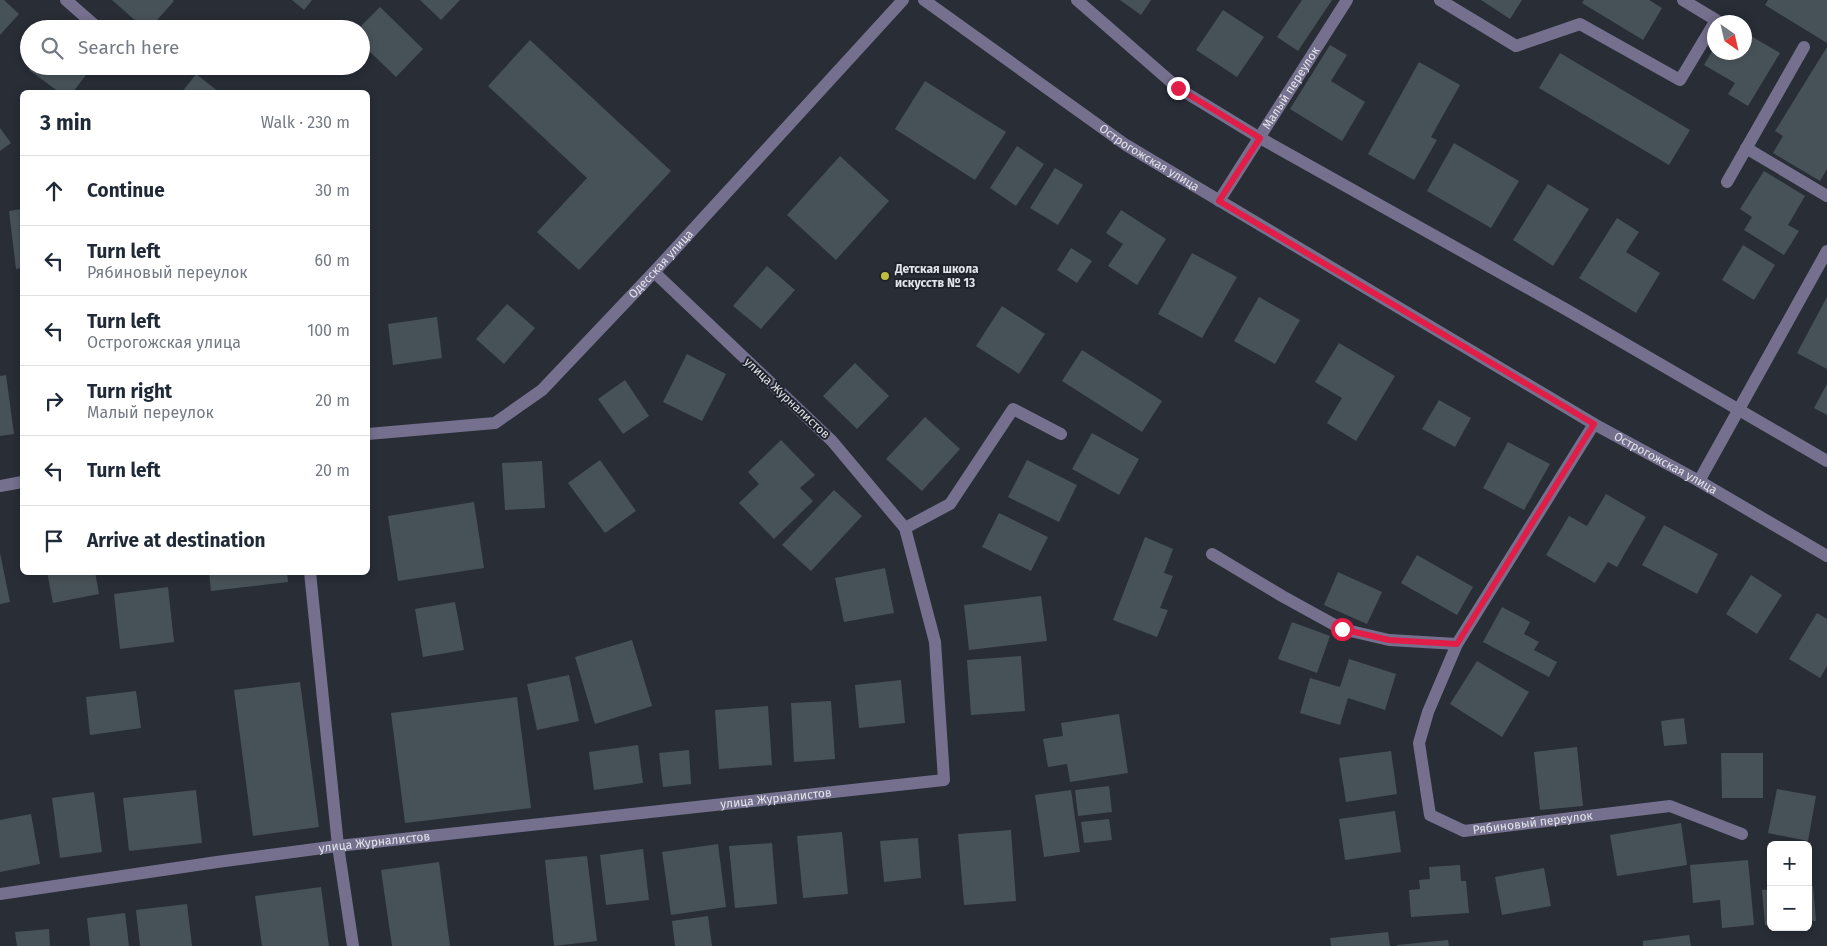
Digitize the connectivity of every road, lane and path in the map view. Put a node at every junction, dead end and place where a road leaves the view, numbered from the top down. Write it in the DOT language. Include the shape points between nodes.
graph roads {
  1 [pos="66,0"];
  2 [pos="903,0"];
  3 [pos="924,0"];
  4 [pos="1077,0"];
  5 [pos="1347,0"];
  6 [pos="1440,0"];
  7 [pos="1683,0"];
  8 [pos="89,20"];
  9 [pos="1804,47"];
  10 [pos="1260,138"];
  11 [pos="1746,148"];
  12 [pos="1727,182"];
  13 [pos="1827,196"];
  14 [pos="1219,201"];
  15 [pos="1827,252"];
  16 [pos="654,272"];
  17 [pos="1739,411"];
  18 [pos="1594,424"];
  19 [pos="370,434"];
  20 [pos="1061,434"];
  21 [pos="1827,461"];
  22 [pos="1699,481"];
  23 [pos="20,482"];
  24 [pos="0,486"];
  25 [pos="905,528"];
  26 [pos="1212,554"];
  27 [pos="1827,556"];
  28 [pos="310,575"];
  29 [pos="1457,644"];
  30 [pos="1742,834"];
  31 [pos="338,846"];
  32 [pos="0,894"];
  33 [pos="352,946"];
  1 -- 8 [label="street"];
  2 -- 16 [label="street, Одесская улица"];
  3 -- 14 [label="street, Острогожская улица" via="1126,145"];
  4 -- 10 [label="street" via="1178,88"];
  5 -- 10 [label="street, Малый переулок"];
  6 -- 7 [label="street" via="1516,46 1580,24 1680,80 1716,20"];
  9 -- 11 [label="street"];
  10 -- 14 [label="street, Малый переулок"];
  10 -- 17 [label="street"];
  11 -- 12 [label="street"];
  11 -- 13 [label="street"];
  14 -- 18 [label="street, Острогожская улица"];
  15 -- 17 [label="street"];
  16 -- 19 [label="street, Одесская улица" via="542,390 495,424"];
  16 -- 25 [label="street, улица Журналистов" via="832,441"];
  17 -- 21 [label="street"];
  17 -- 22 [label="street"];
  18 -- 22 [label="street, Острогожская улица"];
  18 -- 29 [label="street, Рябиновый переулок"];
  20 -- 25 [label="street" via="1013,408 950,504"];
  22 -- 27 [label="street, Острогожская улица"];
  23 -- 24 [label="street"];
  25 -- 31 [label="street, улица Журналистов" via="935,642 944,780"];
  26 -- 29 [label="street" via="1342,629 1389,640"];
  28 -- 31 [label="street"];
  29 -- 30 [label="street, Рябиновый переулок" via="1428,712 1419,744 1430,814 1464,831 1670,806"];
  31 -- 32 [label="street, улица Журналистов"];
  31 -- 33 [label="street"];
}
